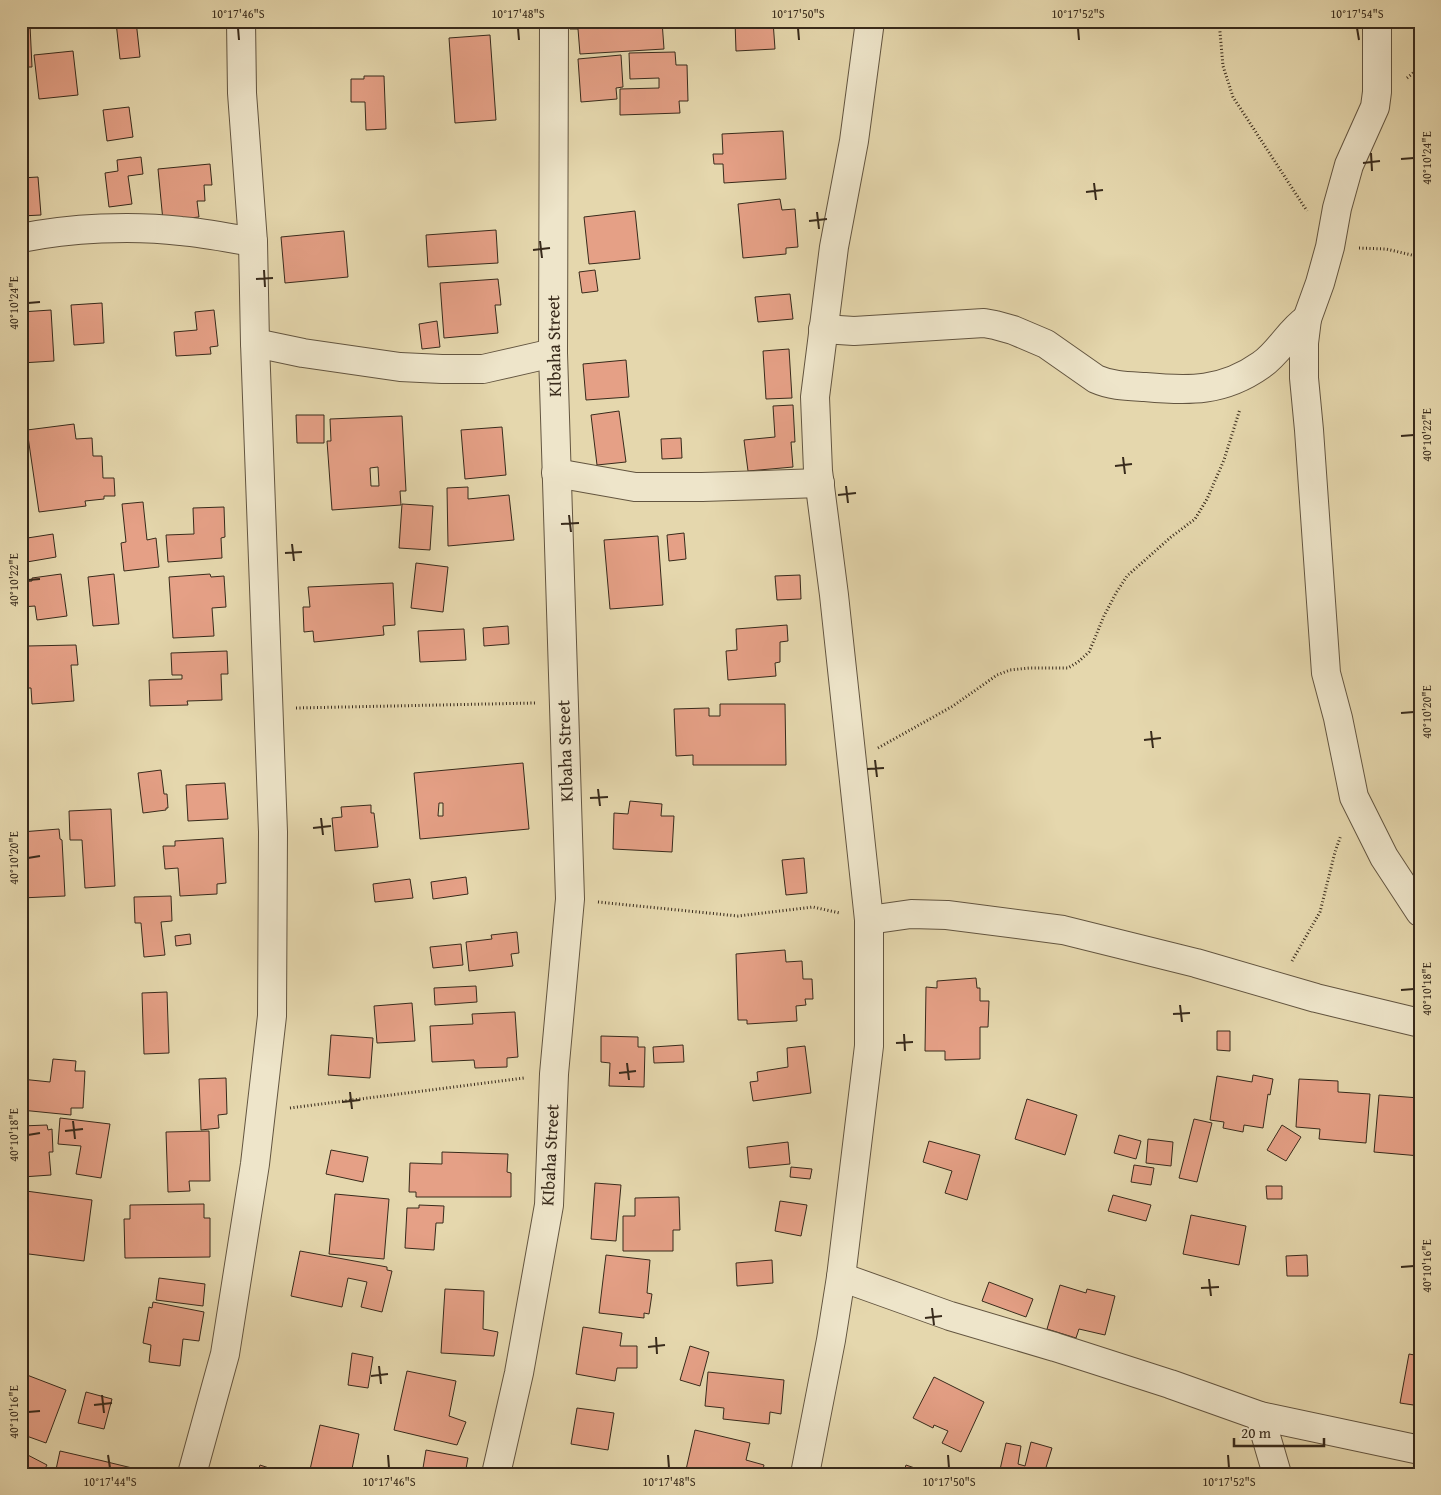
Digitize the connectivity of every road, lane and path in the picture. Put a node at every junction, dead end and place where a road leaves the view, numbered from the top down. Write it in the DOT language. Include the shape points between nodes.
graph roads {
  1 [pos="241,21"];
  2 [pos="554,21"];
  3 [pos="870,21"];
  4 [pos="1219,21"];
  5 [pos="1377,21"];
  6 [pos="21,238"];
  7 [pos="253,242"];
  8 [pos="1330,247"];
  9 [pos="1420,257"];
  10 [pos="1307,319"];
  11 [pos="823,329"];
  12 [pos="255,343"];
  13 [pos="553,353"];
  14 [pos="1256,368"];
  15 [pos="556,473"];
  16 [pos="820,483"];
  17 [pos="564,702"];
  18 [pos="268,709"];
  19 [pos="852,762"];
  20 [pos="1354,797"];
  21 [pos="570,899"];
  22 [pos="1420,912"];
  23 [pos="869,920"];
  24 [pos="1278,987"];
  25 [pos="1420,1023"];
  26 [pos="554,1074"];
  27 [pos="262,1110"];
  28 [pos="841,1276"];
  29 [pos="1260,1416"];
  30 [pos="1420,1450"];
  31 [pos="192,1474"];
  32 [pos="496,1474"];
  33 [pos="805,1474"];
  34 [pos="1277,1474"];
  1 -- 7 [label="street" via="242,93"];
  2 -- 13 [label="street, KIbaha Street"];
  3 -- 11 [label="street"];
  4 -- 8 [label="path" via="1223,66 1232,97"];
  5 -- 8 [label="street" via="1375,107 1349,165"];
  6 -- 7 [label="street" via="88,230 146,229"];
  7 -- 12 [label="street"];
  8 -- 9 [label="path" via="1386,249"];
  8 -- 10 [label="street"];
  10 -- 14 [label="street"];
  10 -- 20 [label="street" via="1304,378 1326,673"];
  11 -- 14 [label="street" via="854,331 995,324 1046,344 1096,379 1126,387 1203,389 1229,382"];
  11 -- 16 [label="street" via="815,397"];
  12 -- 13 [label="street" via="400,367 442,369 482,370"];
  12 -- 18 [label="street"];
  13 -- 15 [label="street, KIbaha Street"];
  14 -- 19 [label="path" via="1207,499 1195,518 1127,576 1104,616 1089,652 1068,668 1029,668 997,675 945,711"];
  15 -- 16 [label="street" via="635,487"];
  15 -- 17 [label="street, KIbaha Street"];
  16 -- 19 [label="street"];
  17 -- 18 [label="path"];
  17 -- 21 [label="street, KIbaha Street"];
  18 -- 27 [label="street" via="273,832 272,1016"];
  19 -- 23 [label="street"];
  20 -- 22 [label="street" via="1384,857"];
  20 -- 24 [label="path" via="1335,852 1320,912"];
  21 -- 23 [label="path" via="738,916 814,907"];
  21 -- 26 [label="street, KIbaha Street"];
  23 -- 24 [label="street" via="911,914 947,915 1063,930"];
  23 -- 28 [label="street" via="869,1046"];
  24 -- 25 [label="street"];
  26 -- 27 [label="path" via="304,1108"];
  26 -- 32 [label="street, KIbaha Street" via="549,1206 520,1373"];
  27 -- 31 [label="street" via="225,1354"];
  28 -- 29 [label="street" via="950,1316 1153,1378"];
  28 -- 33 [label="street"];
  29 -- 30 [label="street"];
  29 -- 34 [label="street"];
}
